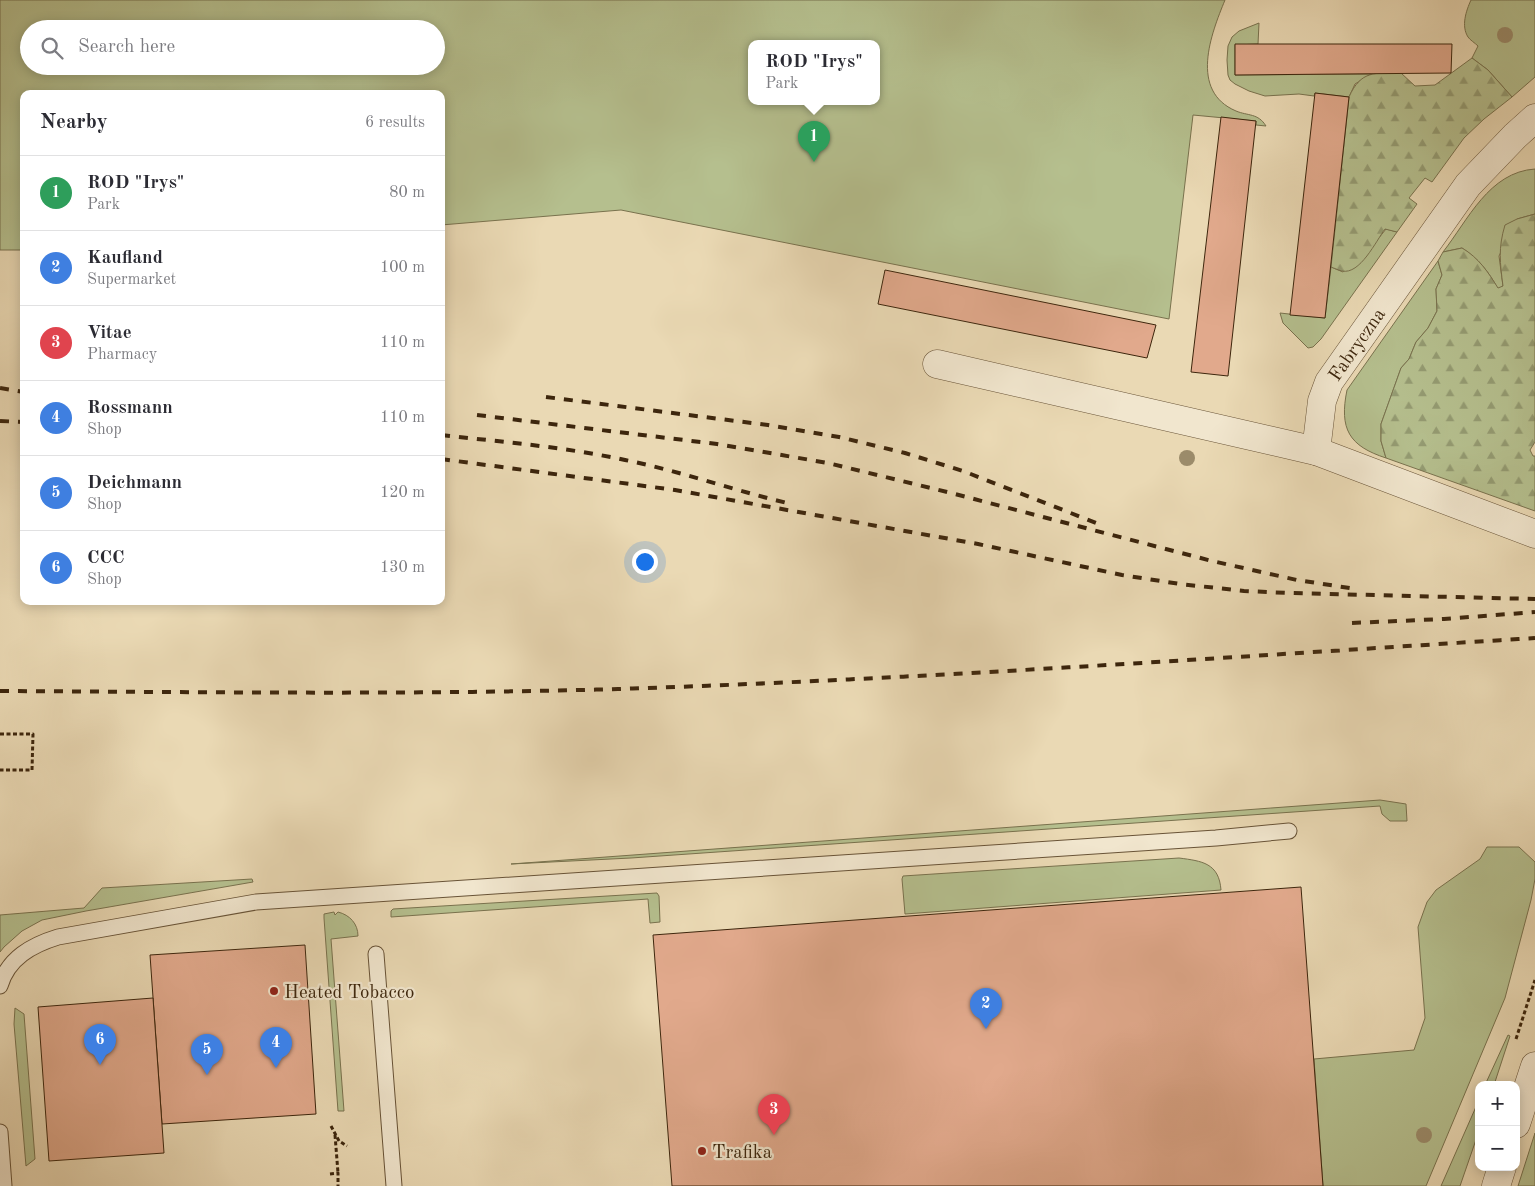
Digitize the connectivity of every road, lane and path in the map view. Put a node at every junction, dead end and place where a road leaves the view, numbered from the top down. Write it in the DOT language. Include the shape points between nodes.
graph roads {
  1 [pos="1535,118"];
  2 [pos="1525,141"];
  3 [pos="937,364"];
  4 [pos="1316,451"];
  5 [pos="1535,534"];
  6 [pos="0,734"];
  7 [pos="0,770"];
  8 [pos="1289,831"];
  9 [pos="376,954"];
  10 [pos="1535,980"];
  11 [pos="0,986"];
  12 [pos="1515,1041"];
  13 [pos="1535,1066"];
  14 [pos="1520,1112"];
  15 [pos="331,1126"];
  16 [pos="0,1132"];
  17 [pos="335,1135"];
  18 [pos="347,1146"];
  19 [pos="1501,1171"];
  20 [pos="338,1173"];
  21 [pos="330,1174"];
  22 [pos="4,1186"];
  23 [pos="338,1186"];
  24 [pos="394,1186"];
  25 [pos="1496,1186"];
  1 -- 2 [label="street, Fabryczna"];
  2 -- 4 [label="street, Fabryczna" via="1468,185 1329,382 1322,401"];
  3 -- 4 [label="street"];
  4 -- 5 [label="street"];
  6 -- 7 [label="path" via="33,734 32,770"];
  8 -- 11 [label="lane" via="256,902 39,943 23,952"];
  9 -- 24 [label="lane"];
  10 -- 12 [label="path"];
  13 -- 14 [label="street"];
  15 -- 17 [label="path"];
  16 -- 22 [label="lane"];
  17 -- 18 [label="path"];
  17 -- 20 [label="path"];
  19 -- 25 [label="street"];
  20 -- 21 [label="path"];
  20 -- 23 [label="path"];
}
